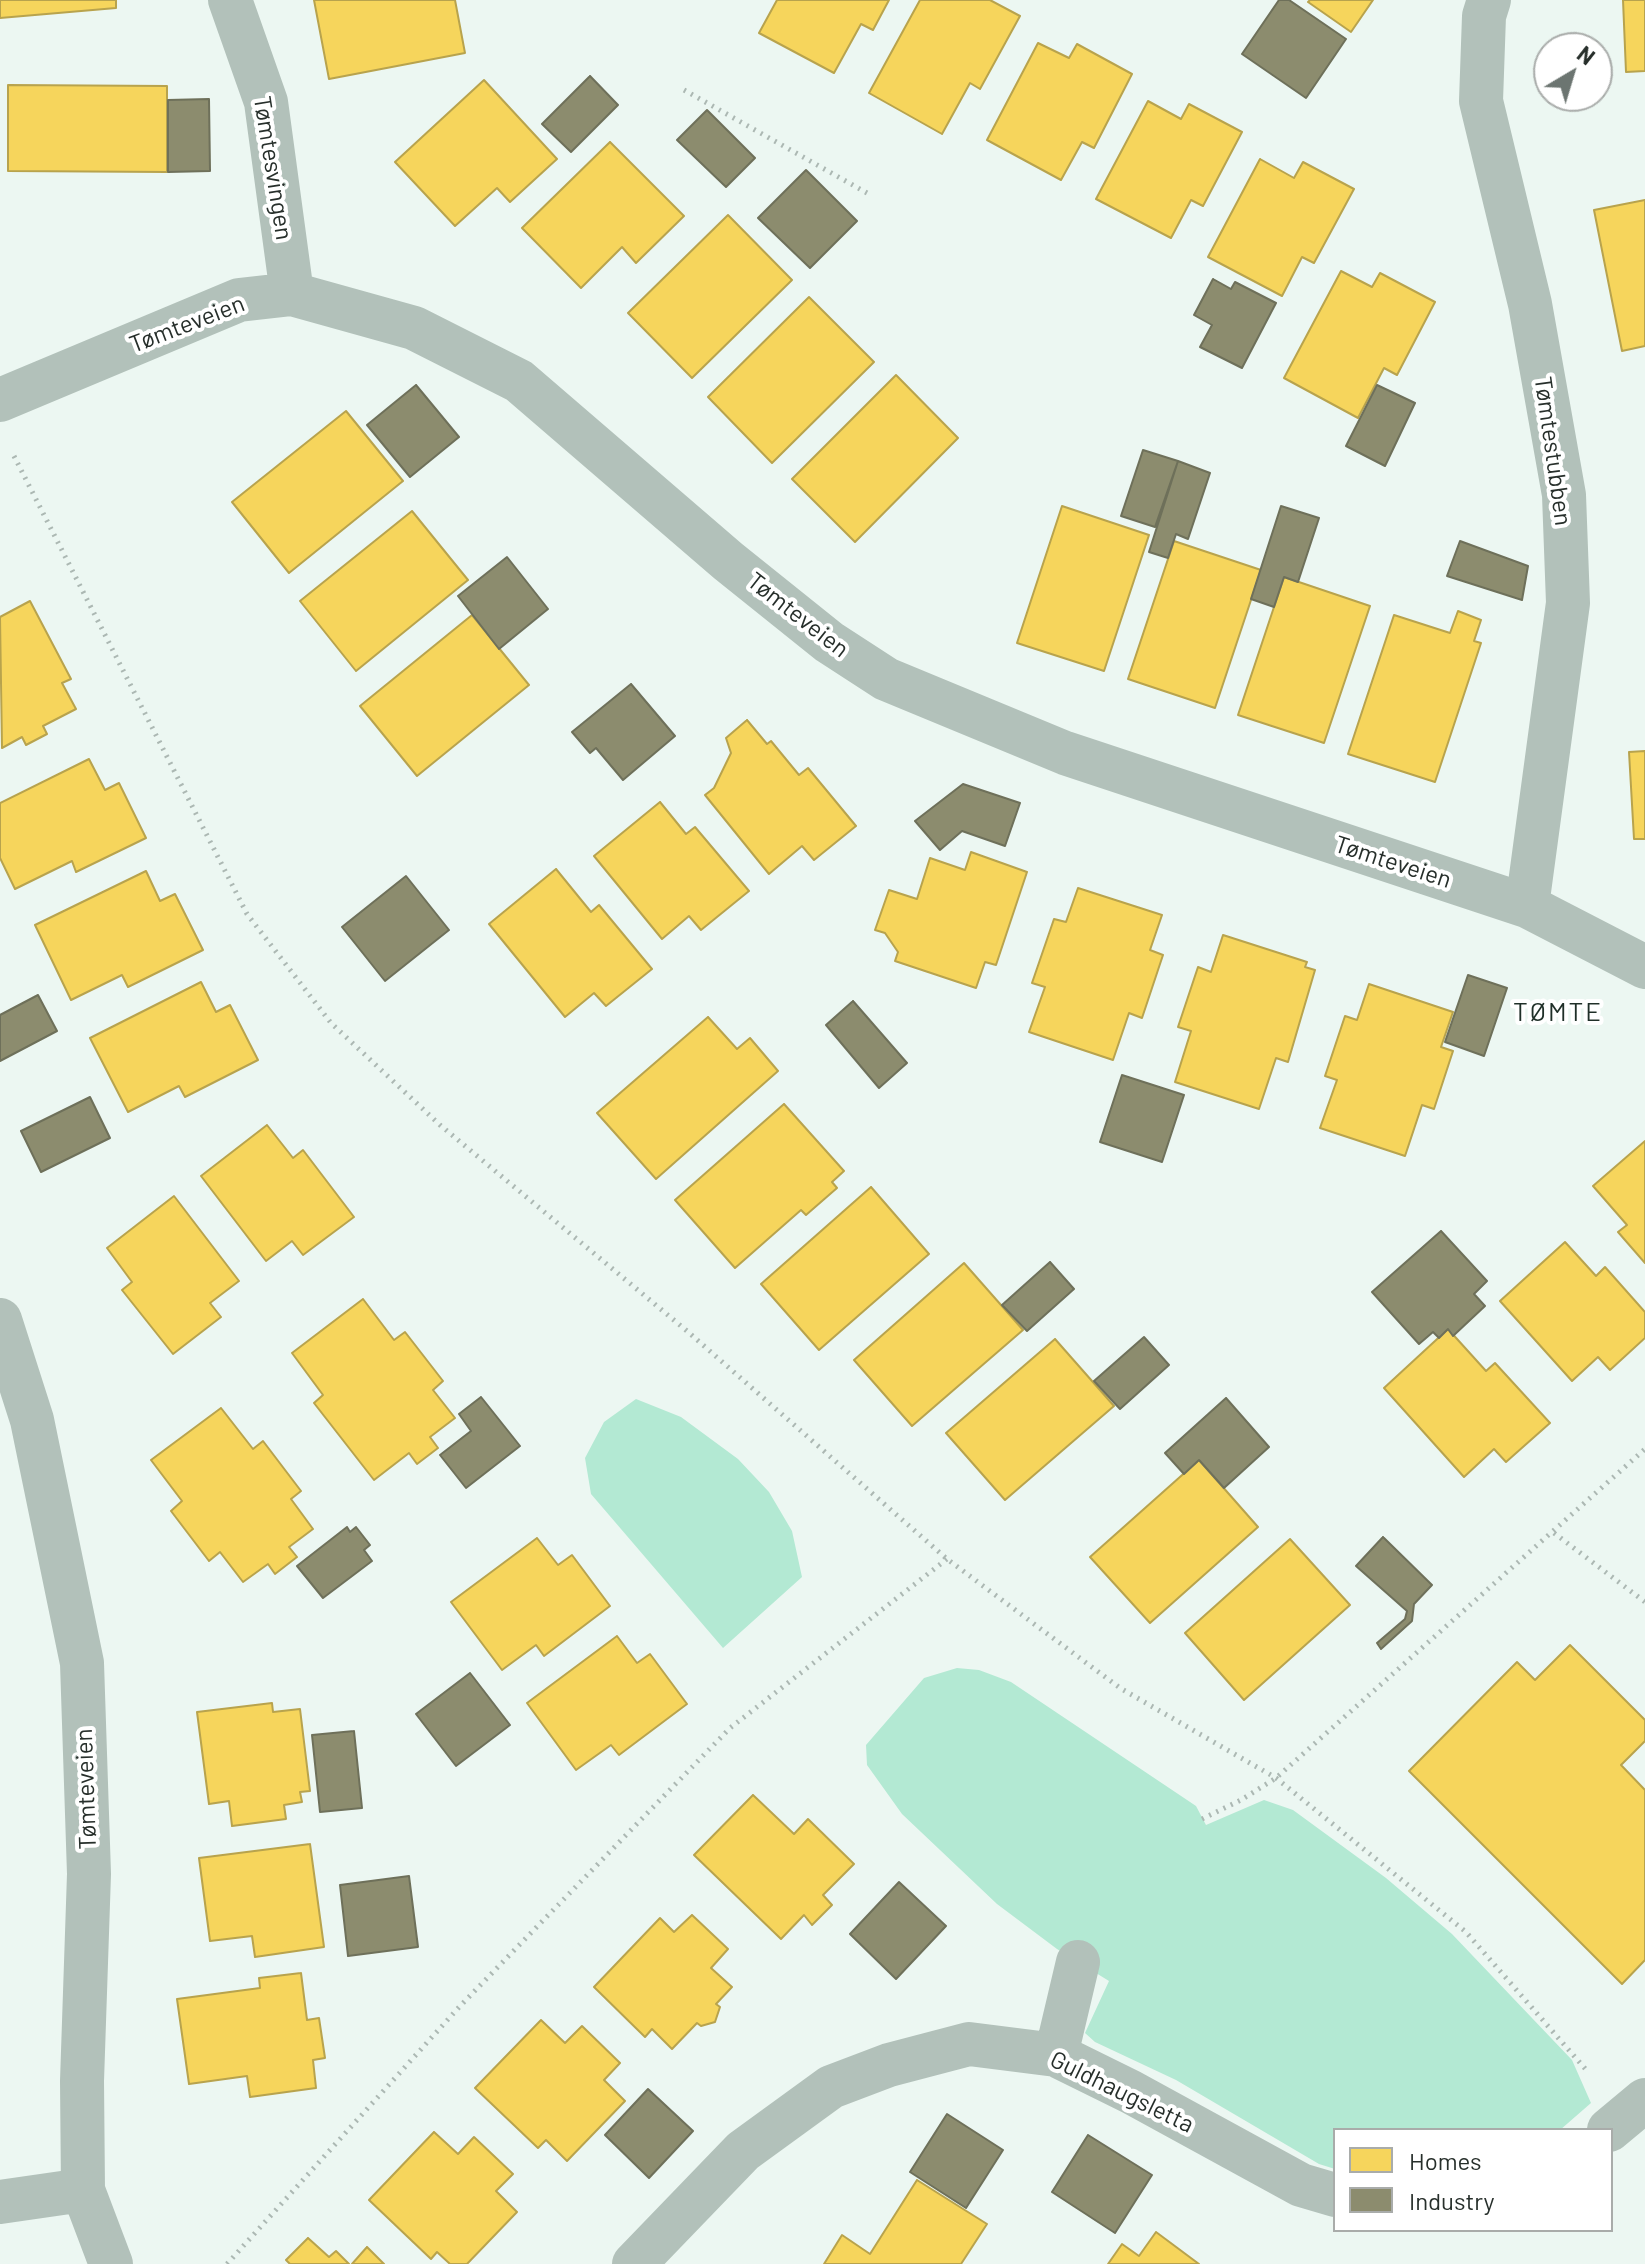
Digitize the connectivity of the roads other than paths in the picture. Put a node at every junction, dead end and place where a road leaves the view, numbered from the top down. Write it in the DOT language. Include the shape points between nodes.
graph roads {
  1 [pos="230,0"];
  2 [pos="1489,0"];
  3 [pos="292,294"];
  4 [pos="0,400"];
  5 [pos="1527,906"];
  6 [pos="1645,967"];
  7 [pos="0,1320"];
  8 [pos="1078,1962"];
  9 [pos="1056,2055"];
  10 [pos="83,2190"];
  11 [pos="1333,2194"];
  12 [pos="0,2202"];
  13 [pos="111,2264"];
  14 [pos="634,2264"];
  1 -- 3 [label="street, Tømtesvingen" via="266,102"];
  2 -- 5 [label="street, Tømtestubben" via="1481,101 1530,304 1564,495 1568,588"];
  3 -- 4 [label="street, Tømteveien" via="239,300"];
  3 -- 5 [label="street, Tømteveien" via="414,328 519,381 750,579 886,679 1065,753"];
  5 -- 6 [label="street, Tømteveien"];
  7 -- 10 [label="street, Tømteveien" via="32,1420 82,1663 89,1874"];
  8 -- 9 [label="street"];
  9 -- 11 [label="street, Guldhaugsletta" via="1301,2185"];
  9 -- 14 [label="street, Guldhaugsletta" via="969,2044 831,2087 743,2151"];
  10 -- 12 [label="street"];
  10 -- 13 [label="street, Tømteveien"];
}
